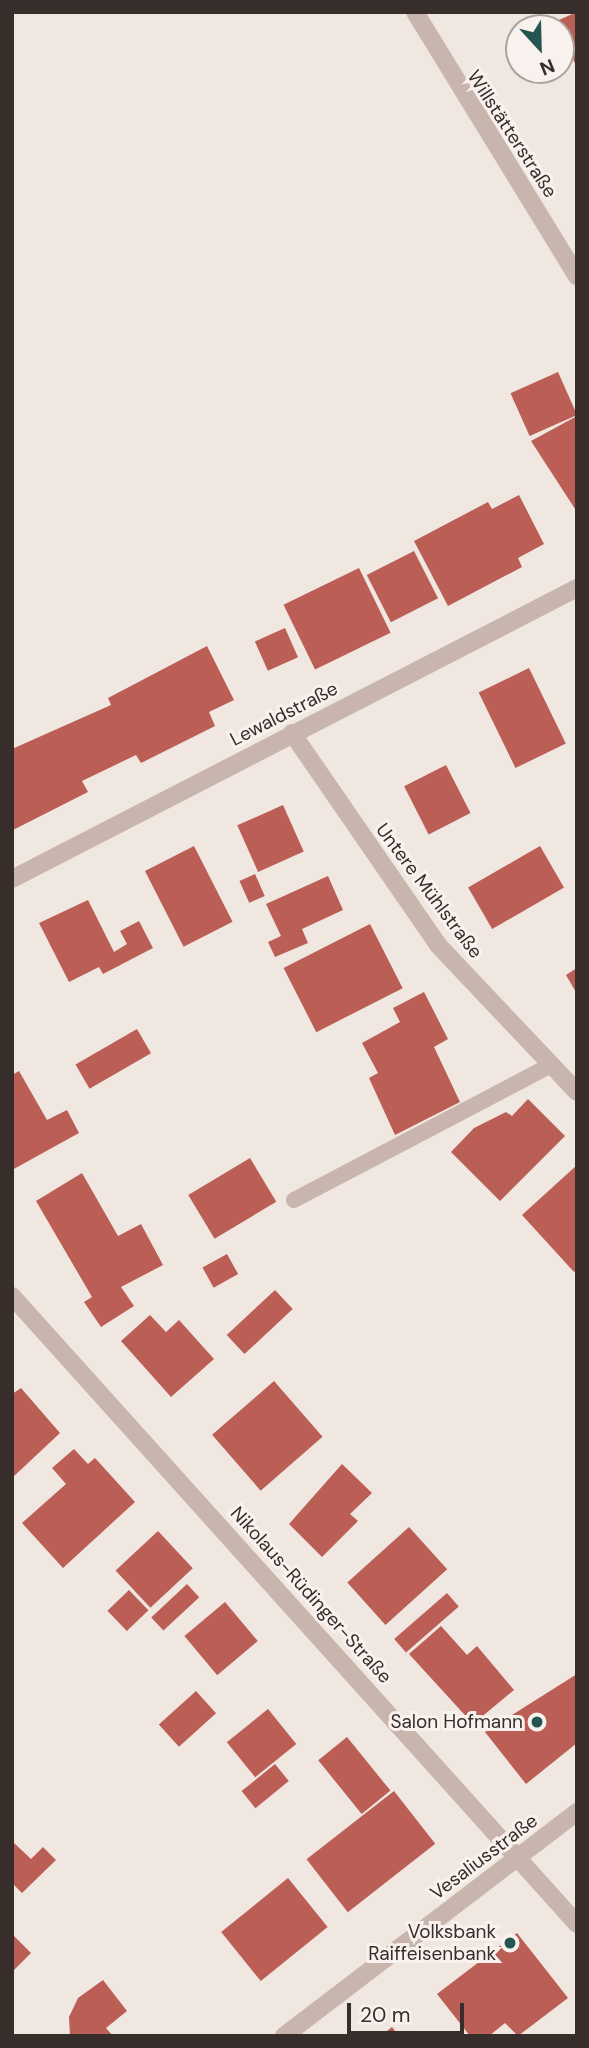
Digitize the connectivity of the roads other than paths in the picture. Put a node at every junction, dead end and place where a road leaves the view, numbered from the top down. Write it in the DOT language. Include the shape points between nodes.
graph roads {
  1 [pos="415,12"];
  2 [pos="577,276"];
  3 [pos="577,587"];
  4 [pos="292,733"];
  5 [pos="12,879"];
  6 [pos="551,1065"];
  7 [pos="577,1093"];
  8 [pos="294,1200"];
  9 [pos="12,1296"];
  10 [pos="577,1812"];
  11 [pos="518,1857"];
  12 [pos="577,1924"];
  13 [pos="284,2036"];
  1 -- 2 [label="street, Willstätterstraße"];
  3 -- 4 [label="street, Lewaldstraße"];
  4 -- 5 [label="street, Lewaldstraße"];
  4 -- 6 [label="street, Untere Mühlstraße" via="438,945"];
  6 -- 7 [label="street, Untere Mühlstraße"];
  6 -- 8 [label="lane"];
  9 -- 11 [label="street, Nikolaus-Rüdinger-Straße"];
  10 -- 11 [label="street, Vesaliusstraße"];
  11 -- 12 [label="street, Nikolaus-Rüdinger-Straße"];
  11 -- 13 [label="street, Vesaliusstraße"];
}
